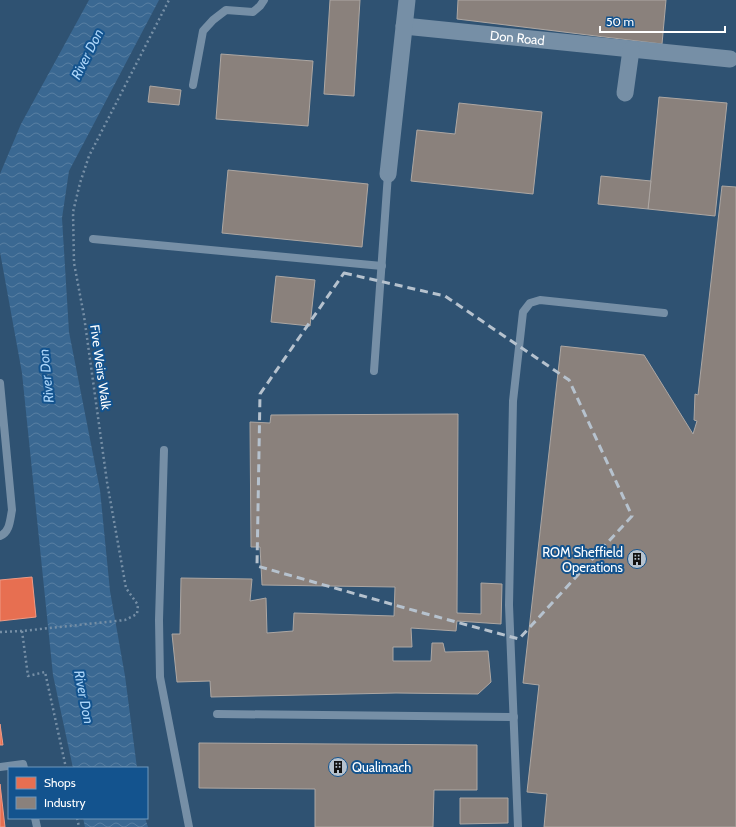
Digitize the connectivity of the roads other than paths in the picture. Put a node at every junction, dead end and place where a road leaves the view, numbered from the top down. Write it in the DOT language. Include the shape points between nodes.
graph roads {
  1 [pos="264,0"];
  2 [pos="407,0"];
  3 [pos="404,26"];
  4 [pos="631,50"];
  5 [pos="730,59"];
  6 [pos="193,85"];
  7 [pos="625,93"];
  8 [pos="388,174"];
  9 [pos="93,239"];
  10 [pos="382,266"];
  11 [pos="664,313"];
  12 [pos="374,371"];
  13 [pos="0,383"];
  14 [pos="164,450"];
  15 [pos="0,536"];
  16 [pos="217,714"];
  17 [pos="514,717"];
  18 [pos="0,767"];
  19 [pos="24,767"];
  20 [pos="189,827"];
  21 [pos="518,827"];
  1 -- 6 [label="lane" via="253,12 226,10 203,31"];
  2 -- 3 [label="street"];
  3 -- 4 [label="street, Don Road"];
  3 -- 8 [label="street"];
  4 -- 5 [label="street, Don Road"];
  4 -- 7 [label="street"];
  8 -- 10 [label="lane"];
  9 -- 10 [label="lane"];
  10 -- 12 [label="lane"];
  11 -- 17 [label="lane" via="540,300 530,303 522,312 513,401 511,476 509,605"];
  13 -- 15 [label="lane" via="12,510 9,526"];
  14 -- 20 [label="lane" via="159,620 160,677"];
  16 -- 17 [label="lane"];
  17 -- 21 [label="lane"];
  18 -- 19 [label="lane" via="23,764"];
}
